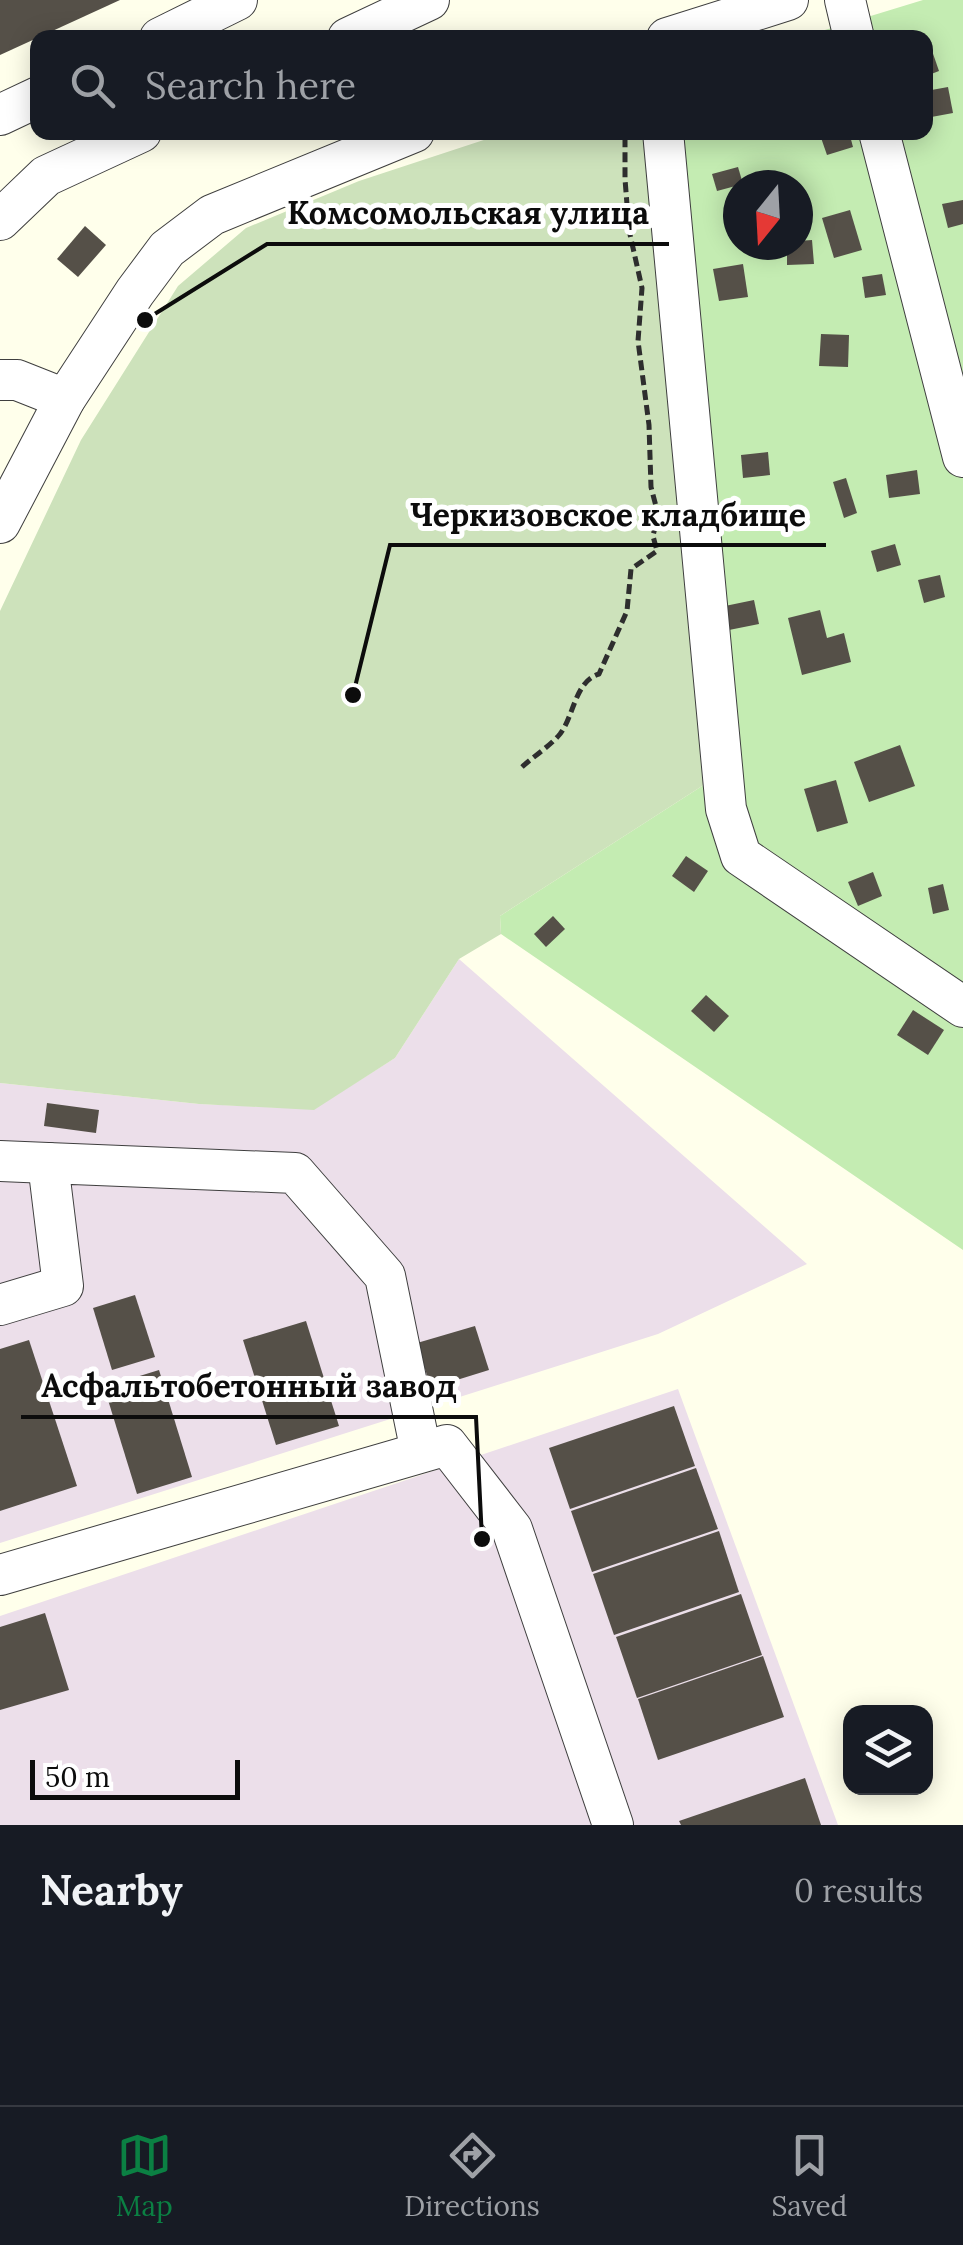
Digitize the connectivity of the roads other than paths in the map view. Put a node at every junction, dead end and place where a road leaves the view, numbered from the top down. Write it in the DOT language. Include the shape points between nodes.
graph roads {
  1 [pos="237,0"];
  2 [pos="429,0"];
  3 [pos="788,0"];
  4 [pos="845,0"];
  5 [pos="176,30"];
  6 [pos="365,30"];
  7 [pos="692,30"];
  8 [pos="852,30"];
  9 [pos="30,101"];
  10 [pos="0,116"];
  11 [pos="124,140"];
  12 [pos="395,140"];
  13 [pos="664,140"];
  14 [pos="881,140"];
  15 [pos="0,220"];
  16 [pos="0,380"];
  17 [pos="65,398"];
  18 [pos="963,457"];
  19 [pos="2,512"];
  20 [pos="963,1006"];
  21 [pos="0,1161"];
  22 [pos="48,1163"];
  23 [pos="0,1305"];
  24 [pos="422,1452"];
  25 [pos="0,1575"];
  26 [pos="613,1825"];
  1 -- 5 [label="street"];
  2 -- 6 [label="street"];
  3 -- 7 [label="street"];
  4 -- 8 [label="street"];
  9 -- 10 [label="street"];
  11 -- 15 [label="street" via="46,176"];
  12 -- 17 [label="street" via="212,215 167,250"];
  13 -- 20 [label="street" via="726,809 741,856"];
  14 -- 18 [label="street"];
  16 -- 17 [label="street"];
  17 -- 19 [label="street"];
  21 -- 22 [label="street"];
  22 -- 23 [label="street" via="63,1286"];
  22 -- 24 [label="street" via="295,1174 384,1276"];
  24 -- 25 [label="street"];
  24 -- 26 [label="street" via="446,1444 512,1529"];
}
